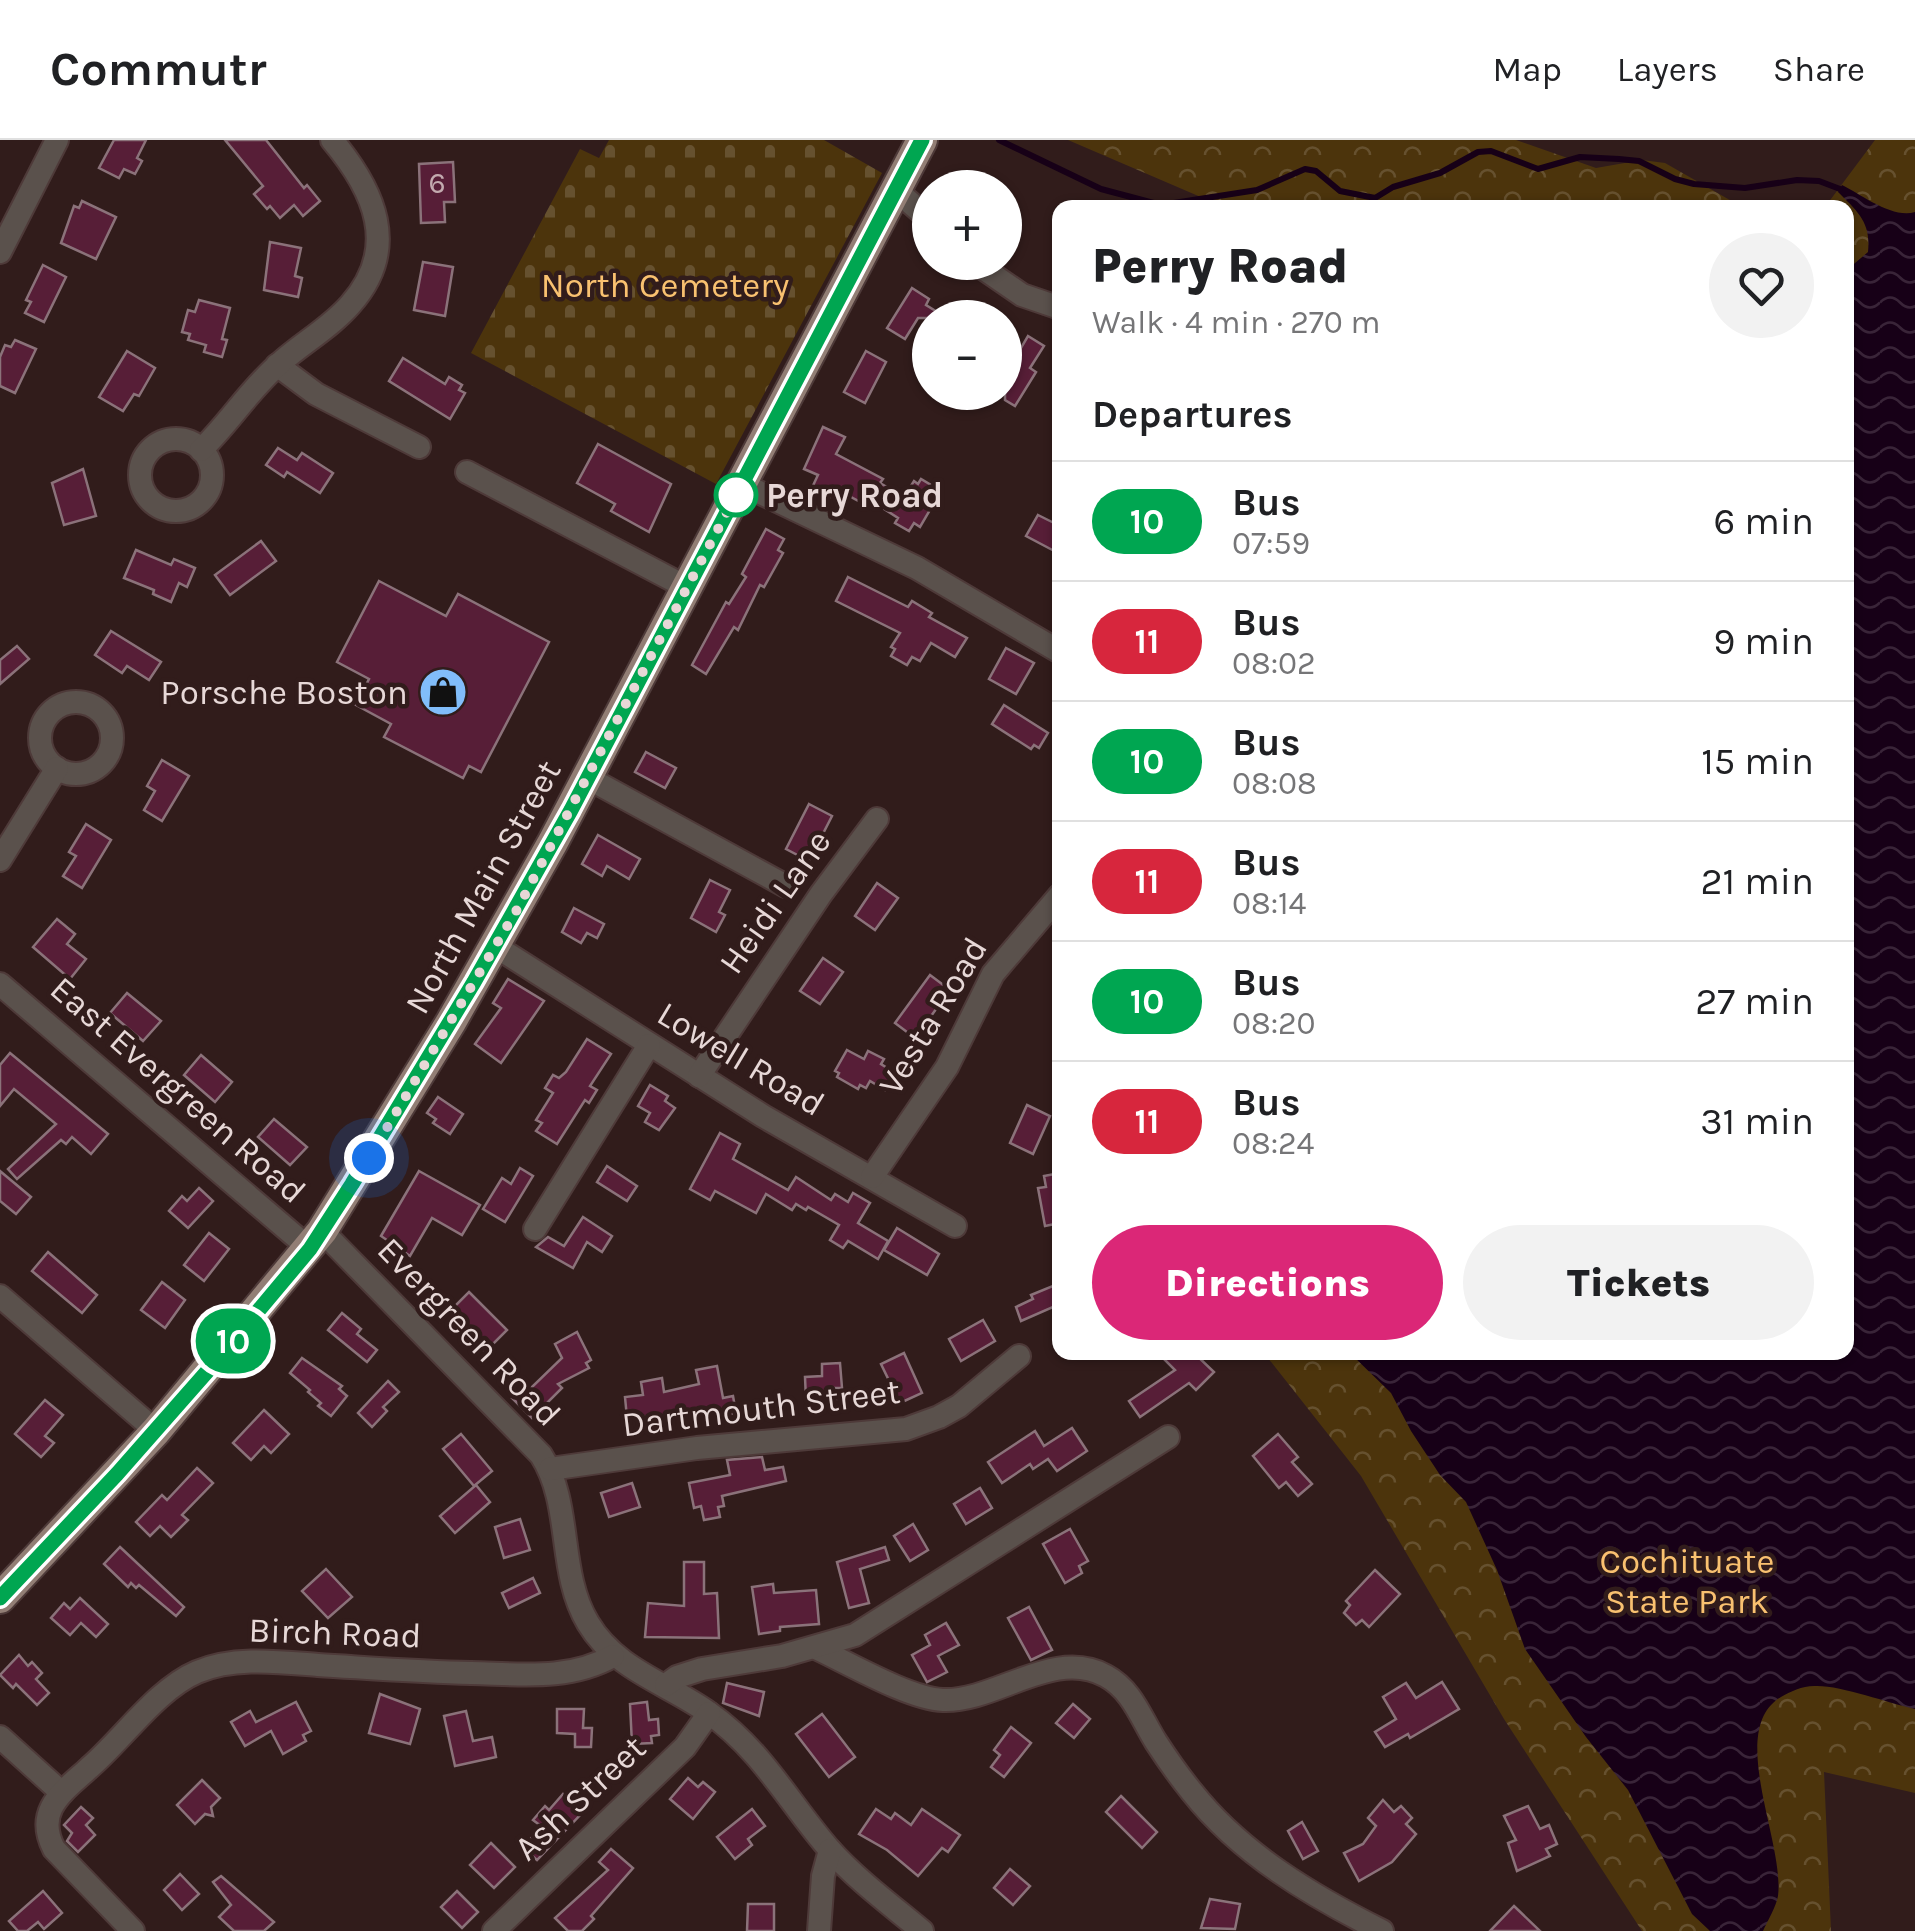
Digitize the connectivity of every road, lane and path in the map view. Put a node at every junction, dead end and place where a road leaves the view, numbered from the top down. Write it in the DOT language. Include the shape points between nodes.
graph roads {
  1 [pos="58,140"];
  2 [pos="332,140"];
  3 [pos="922,140"];
  4 [pos="897,191"];
  5 [pos="912,204"];
  6 [pos="7,221"];
  7 [pos="0,252"];
  8 [pos="999,280"];
  9 [pos="1052,305"];
  10 [pos="277,365"];
  11 [pos="419,446"];
  12 [pos="201,450"];
  13 [pos="466,472"];
  14 [pos="742,484"];
  15 [pos="688,588"];
  16 [pos="1052,647"];
  17 [pos="57,768"];
  18 [pos="588,778"];
  19 [pos="876,819"];
  20 [pos="0,860"];
  21 [pos="786,886"];
  22 [pos="1052,904"];
  23 [pos="495,946"];
  24 [pos="0,984"];
  25 [pos="649,1045"];
  26 [pos="699,1076"];
  27 [pos="872,1177"];
  28 [pos="954,1226"];
  29 [pos="535,1229"];
  30 [pos="316,1240"];
  31 [pos="0,1296"];
  32 [pos="1019,1356"];
  33 [pos="156,1431"];
  34 [pos="1168,1437"];
  35 [pos="550,1469"];
  36 [pos="0,1598"];
  37 [pos="816,1648"];
  38 [pos="613,1656"];
  39 [pos="666,1685"];
  40 [pos="709,1713"];
  41 [pos="0,1737"];
  42 [pos="61,1792"];
  43 [pos="830,1850"];
  44 [pos="132,1931"];
  45 [pos="494,1931"];
  46 [pos="819,1931"];
  47 [pos="922,1931"];
  48 [pos="1382,1931"];
  1 -- 6 [label="street"];
  2 -- 10 [label="street" via="369,191 378,226 374,262 350,306"];
  3 -- 4 [label="main road, North Main Street"];
  4 -- 5 [label="street"];
  4 -- 14 [label="main road, North Main Street"];
  6 -- 7 [label="street"];
  8 -- 9 [label="street"];
  10 -- 11 [label="street" via="316,394"];
  10 -- 12 [label="street"];
  13 -- 15 [label="street"];
  14 -- 15 [label="main road, North Main Street"];
  14 -- 16 [label="street" via="917,568"];
  15 -- 18 [label="main road, North Main Street"];
  17 -- 20 [label="street"];
  18 -- 21 [label="street"];
  18 -- 23 [label="main road, North Main Street"];
  19 -- 26 [label="street, Heidi Lane"];
  22 -- 27 [label="street, Vesta Road" via="993,974 947,1067"];
  23 -- 25 [label="street, Lowell Road"];
  23 -- 30 [label="main road, North Main Street"];
  24 -- 30 [label="street, East Evergreen Road"];
  25 -- 26 [label="street, Lowell Road"];
  25 -- 29 [label="street"];
  26 -- 27 [label="street, Lowell Road"];
  27 -- 28 [label="street, Lowell Road"];
  30 -- 33 [label="main road, North Main Street"];
  30 -- 35 [label="street, Evergreen Road" via="533,1445"];
  31 -- 33 [label="street"];
  32 -- 35 [label="street, Dartmouth Street" via="959,1406 906,1429"];
  33 -- 36 [label="main road, North Main Street"];
  34 -- 37 [label="street" via="876,1624"];
  35 -- 38 [label="street, Evergreen Road" via="576,1597"];
  37 -- 39 [label="street" via="702,1669"];
  37 -- 48 [label="street" via="942,1700 1057,1669 1106,1676 1133,1701 1173,1767 1231,1833 1294,1881"];
  38 -- 39 [label="street, Evergreen Road"];
  38 -- 42 [label="street, Birch Road" via="556,1674 290,1662 214,1666 180,1681"];
  39 -- 40 [label="street, Evergreen Road"];
  40 -- 43 [label="street, Evergreen Road" via="761,1759"];
  40 -- 45 [label="street, Ash Street" via="686,1747"];
  41 -- 42 [label="street"];
  42 -- 44 [label="street" via="48,1816 48,1837"];
  43 -- 46 [label="street"];
  43 -- 47 [label="street, Evergreen Road"];
}
